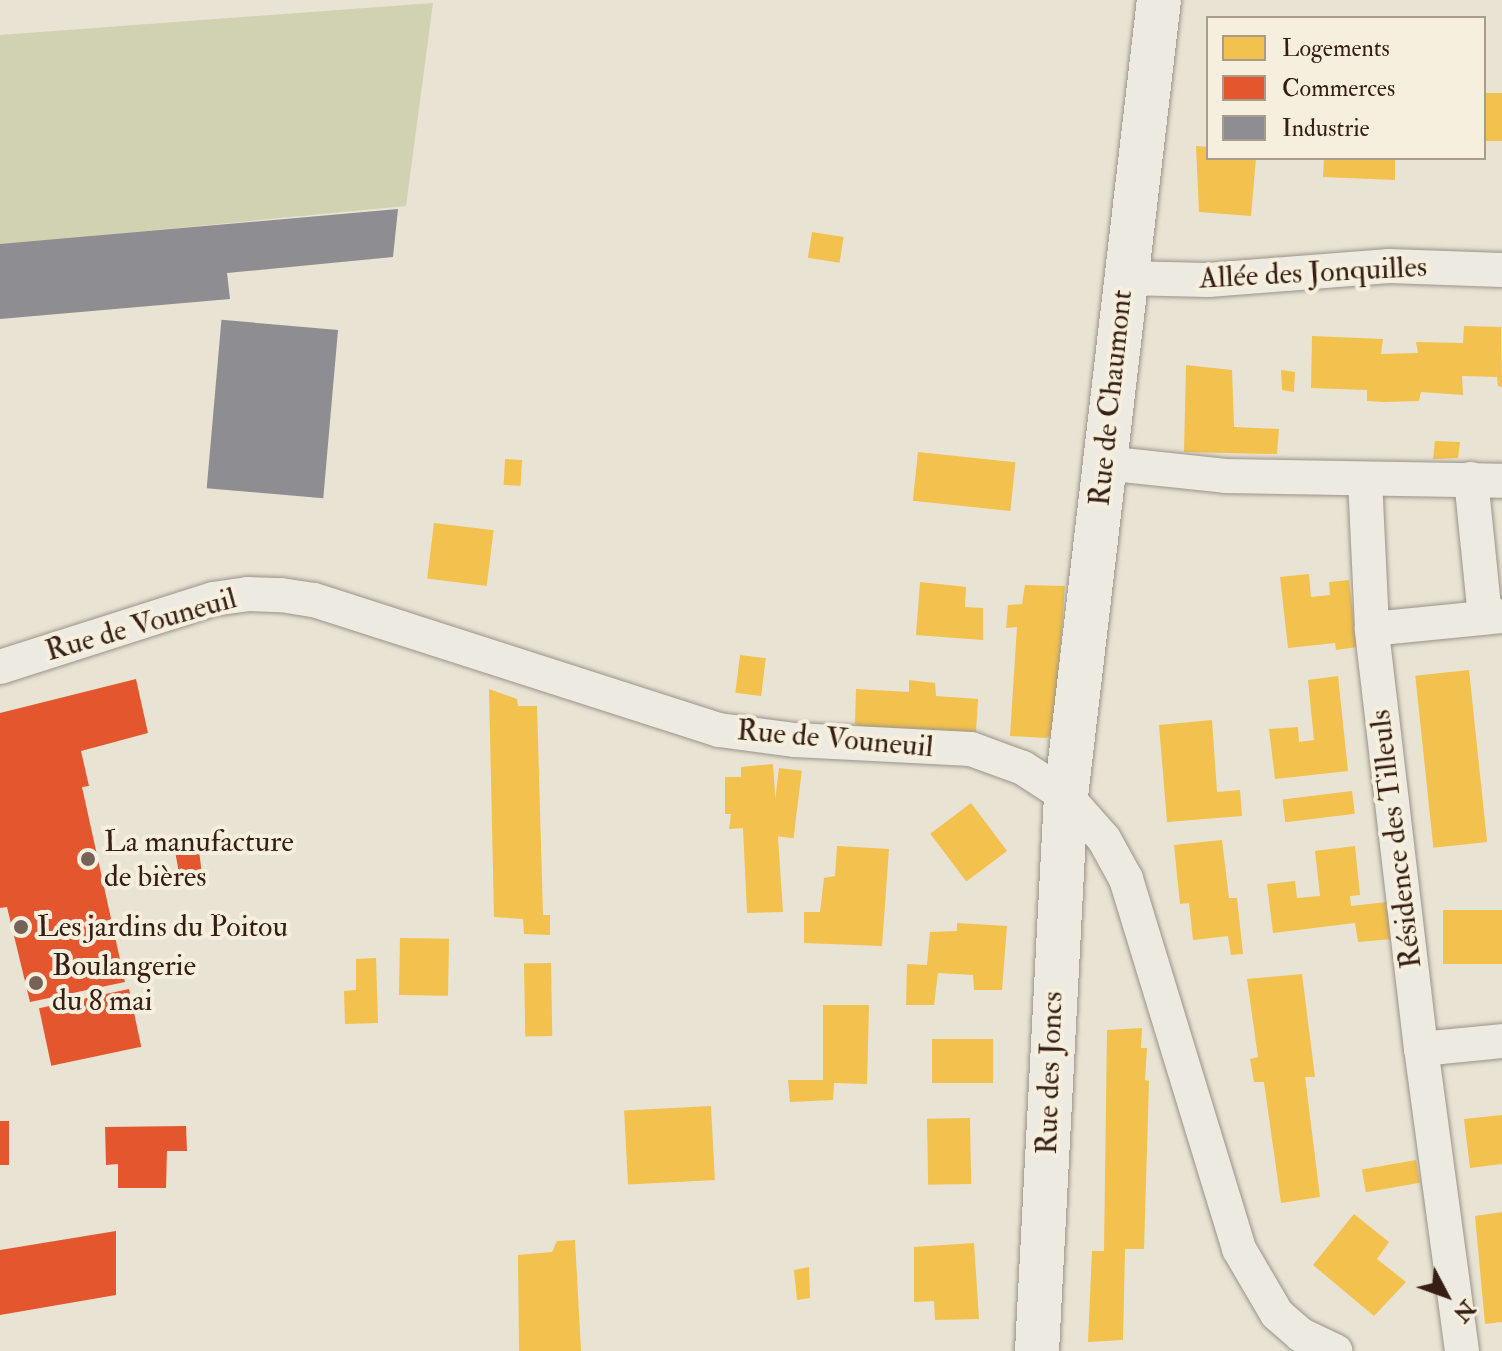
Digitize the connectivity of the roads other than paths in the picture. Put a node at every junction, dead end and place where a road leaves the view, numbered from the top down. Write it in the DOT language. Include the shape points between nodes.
graph roads {
  1 [pos="1159,0"];
  2 [pos="1502,270"];
  3 [pos="1124,278"];
  4 [pos="1104,463"];
  5 [pos="1365,479"];
  6 [pos="1486,480"];
  7 [pos="1493,616"];
  8 [pos="1372,629"];
  9 [pos="0,667"];
  10 [pos="1066,796"];
  11 [pos="1502,1041"];
  12 [pos="1421,1049"];
  13 [pos="1328,1350"];
  14 [pos="1037,1351"];
  15 [pos="1462,1351"];
  1 -- 3 [label="street, Rue de Chaumont"];
  2 -- 3 [label="street, Allée des Jonquilles" via="1389,266 1208,280"];
  3 -- 4 [label="street, Rue de Chaumont"];
  4 -- 5 [label="street" via="1225,476"];
  4 -- 10 [label="street, Rue de Chaumont"];
  5 -- 6 [label="street"];
  5 -- 8 [label="street, Résidence des Tilleuls"];
  6 -- 7 [label="street"];
  7 -- 8 [label="street"];
  8 -- 12 [label="street, Résidence des Tilleuls"];
  9 -- 10 [label="street, Rue de Vouneuil" via="213,599 281,595 314,600 719,730 795,740 971,749 1023,768"];
  10 -- 13 [label="street, Rue de Vouneuil" via="1104,839 1126,879 1239,1249 1277,1314"];
  10 -- 14 [label="street, Rue des Joncs"];
  11 -- 12 [label="street"];
  12 -- 15 [label="street, Résidence des Tilleuls"];
}
